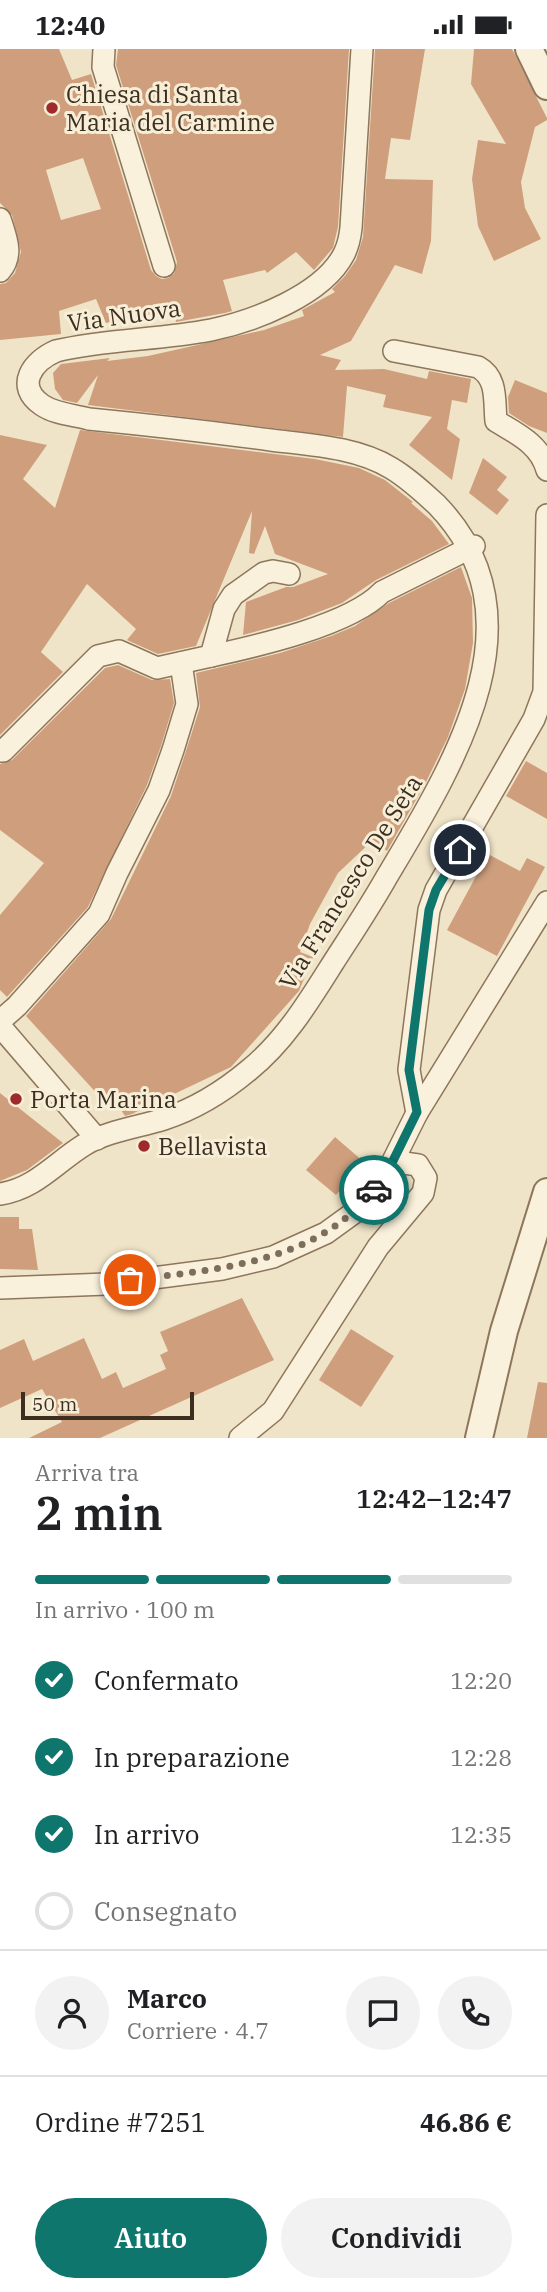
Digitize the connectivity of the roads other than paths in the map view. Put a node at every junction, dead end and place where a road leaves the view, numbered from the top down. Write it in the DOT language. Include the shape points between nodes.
graph roads {
  1 [pos="104,49"];
  2 [pos="362,49"];
  3 [pos="529,49"];
  4 [pos="547,86"];
  5 [pos="0,219"];
  6 [pos="164,266"];
  7 [pos="0,271"];
  8 [pos="394,351"];
  9 [pos="547,470"];
  10 [pos="547,515"];
  11 [pos="474,547"];
  12 [pos="289,574"];
  13 [pos="211,656"];
  14 [pos="181,663"];
  15 [pos="0,751"];
  16 [pos="547,902"];
  17 [pos="0,1023"];
  18 [pos="417,1112"];
  19 [pos="97,1139"];
  20 [pos="386,1175"];
  21 [pos="547,1192"];
  22 [pos="0,1194"];
  23 [pos="0,1288"];
  24 [pos="240,1438"];
  25 [pos="479,1438"];
  1 -- 6 [label="street" via="103,67"];
  2 -- 11 [label="street, Via Nuova" via="351,228 345,253 326,277 277,308 212,330 56,351 31,368 31,392 39,403 57,412 89,419 309,445 371,458 392,468 425,495"];
  3 -- 4 [label="street"];
  5 -- 7 [label="street" via="9,248"];
  8 -- 9 [label="street" via="485,371 493,383 496,421 530,442"];
  10 -- 18 [label="street" via="544,692 534,719 436,890 429,910 409,1070"];
  11 -- 13 [label="street" via="344,615 294,635"];
  11 -- 19 [label="street, Via Francesco De Seta" via="492,591 494,642 489,680 422,820 311,998 274,1047 223,1090 168,1118"];
  12 -- 13 [label="street" via="264,573 233,595 224,609"];
  13 -- 14 [label="street"];
  14 -- 15 [label="street" via="157,668 119,651 98,656"];
  14 -- 17 [label="street" via="187,704 173,750 159,790 99,914"];
  16 -- 18 [label="street"];
  17 -- 19 [label="street"];
  18 -- 20 [label="street"];
  19 -- 22 [label="street, Via Francesco De Seta" via="43,1177"];
  20 -- 23 [label="street" via="355,1212 326,1233 273,1257 222,1269 107,1283"];
  20 -- 24 [label="street" via="395,1167 418,1165 426,1187 378,1247 272,1411"];
  21 -- 25 [label="street"];
}
